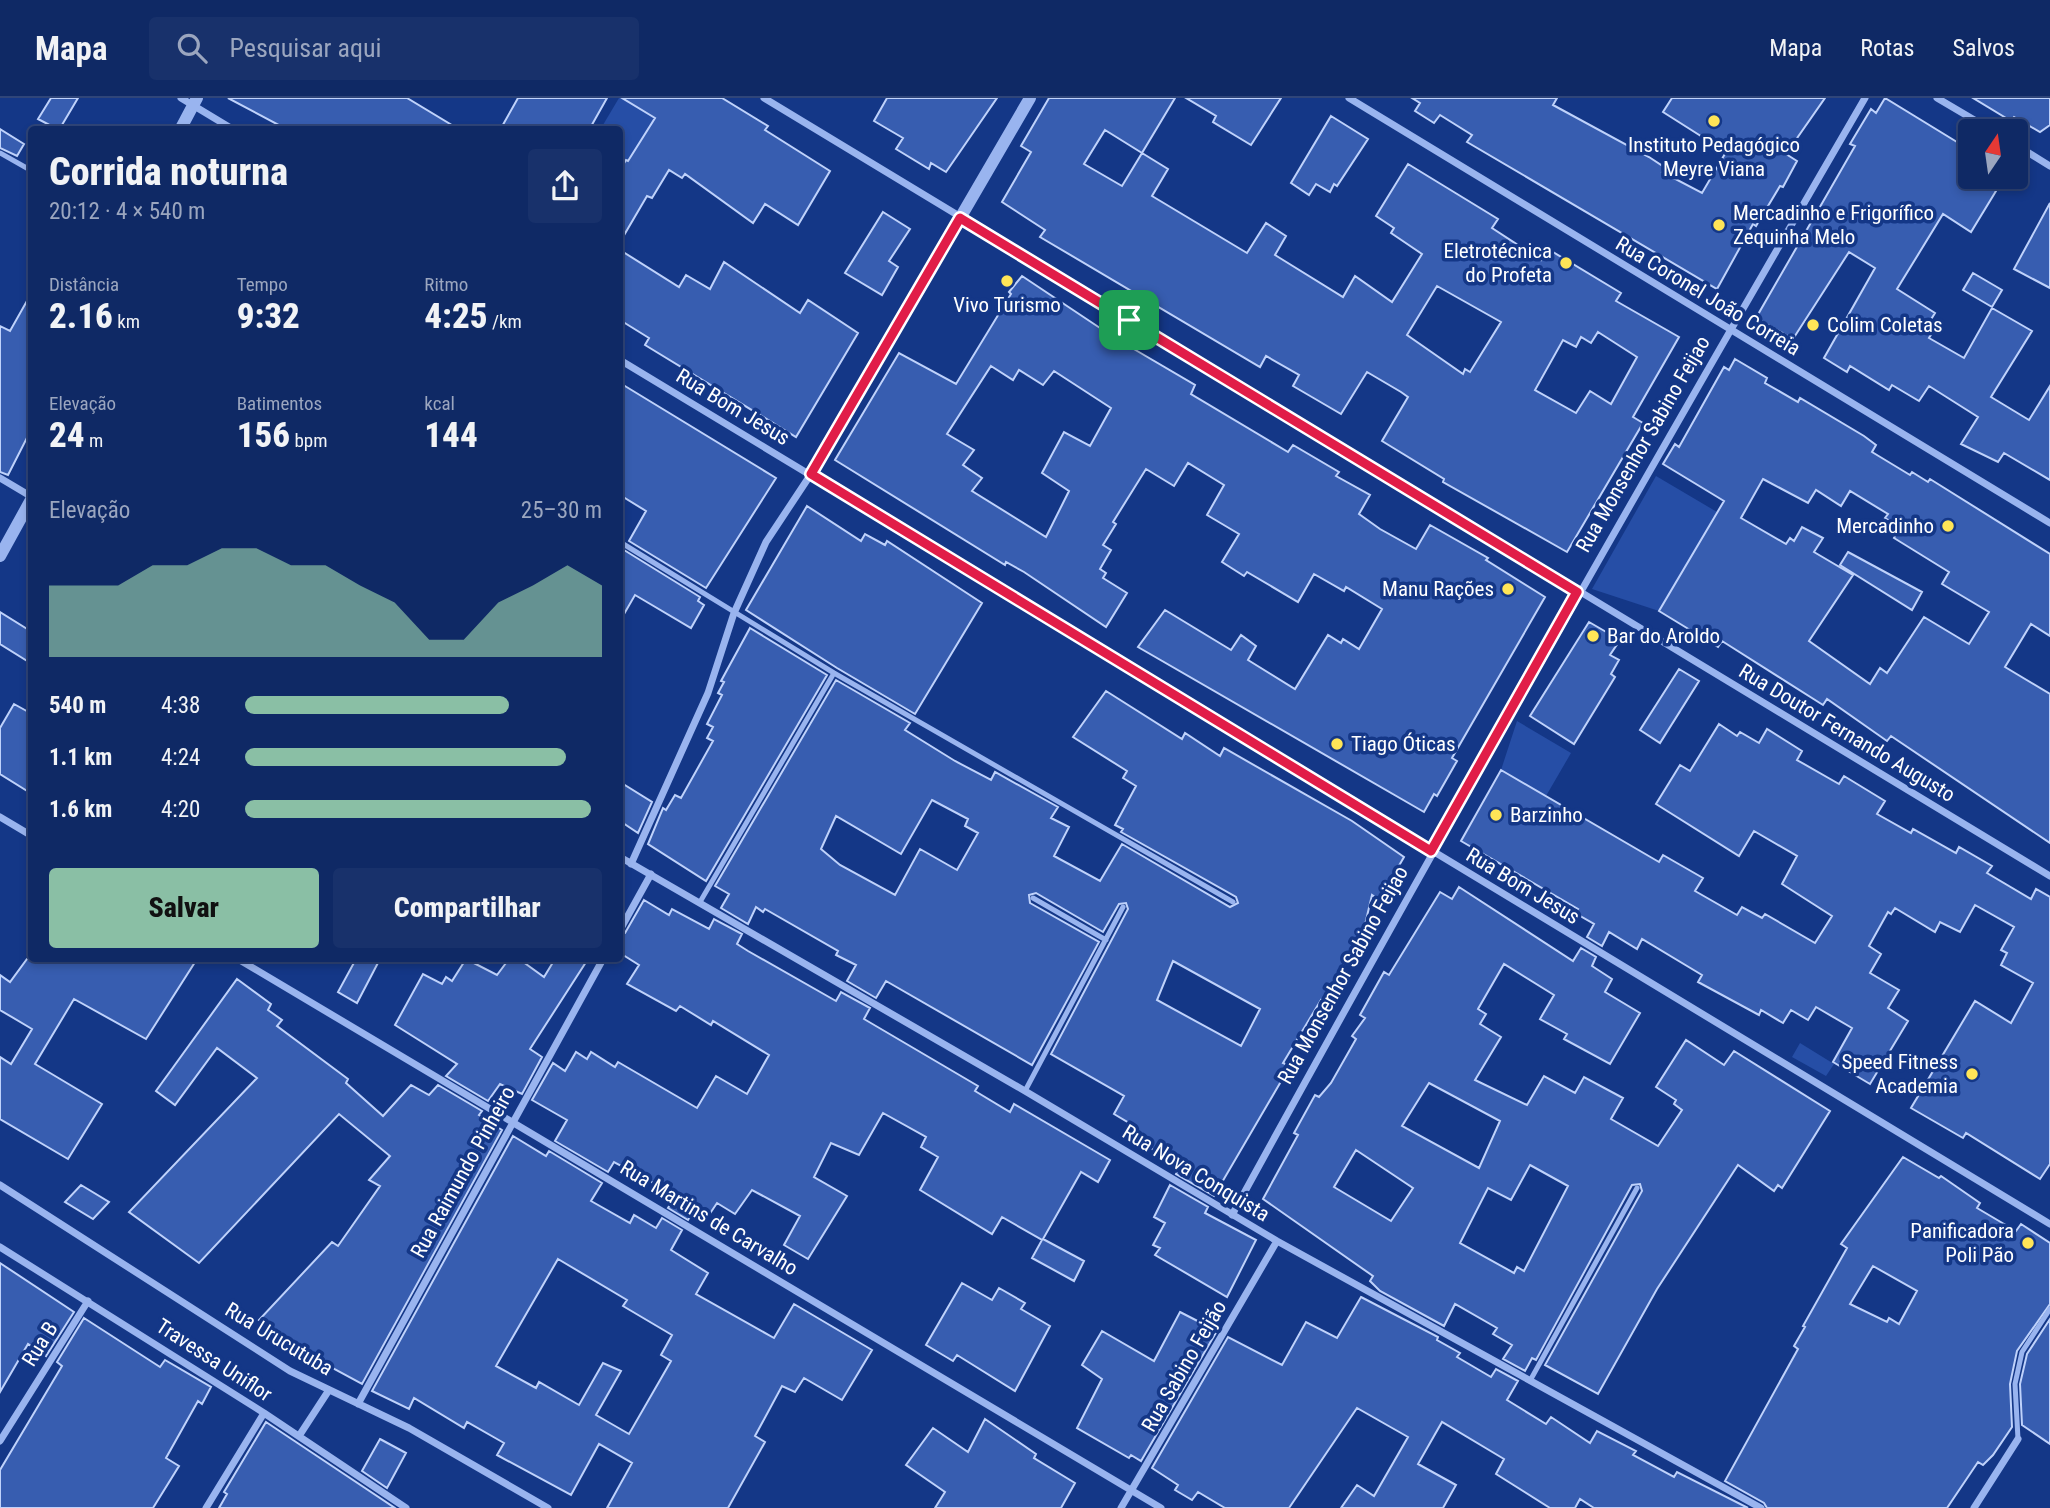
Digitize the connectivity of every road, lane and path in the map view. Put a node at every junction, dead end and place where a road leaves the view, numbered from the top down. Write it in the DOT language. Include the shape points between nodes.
graph roads {
  1 [pos="181,98"];
  2 [pos="764,98"];
  3 [pos="1030,98"];
  4 [pos="1349,98"];
  5 [pos="1865,98"];
  6 [pos="1937,98"];
  7 [pos="195,102"];
  8 [pos="1973,119"];
  9 [pos="182,126"];
  10 [pos="228,126"];
  11 [pos="2028,152"];
  12 [pos="0,153"];
  13 [pos="2050,165"];
  14 [pos="28,169"];
  15 [pos="960,218"];
  16 [pos="1730,330"];
  17 [pos="623,362"];
  18 [pos="811,474"];
  19 [pos="0,478"];
  20 [pos="28,496"];
  21 [pos="28,505"];
  22 [pos="2050,523"];
  23 [pos="623,544"];
  24 [pos="0,556"];
  25 [pos="1577,592"];
  26 [pos="734,613"];
  27 [pos="834,673"];
  28 [pos="0,817"];
  29 [pos="28,834"];
  30 [pos="1431,851"];
  31 [pos="623,859"];
  32 [pos="631,864"];
  33 [pos="651,874"];
  34 [pos="2050,876"];
  35 [pos="1033,898"];
  36 [pos="700,902"];
  37 [pos="1233,902"];
  38 [pos="1124,907"];
  39 [pos="623,925"];
  40 [pos="1106,940"];
  41 [pos="244,962"];
  42 [pos="601,962"];
  43 [pos="1024,1091"];
  44 [pos="513,1122"];
  45 [pos="0,1185"];
  46 [pos="1637,1188"];
  47 [pos="1232,1215"];
  48 [pos="2049,1220"];
  49 [pos="1277,1241"];
  50 [pos="0,1247"];
  51 [pos="88,1301"];
  52 [pos="2050,1309"];
  53 [pos="1531,1379"];
  54 [pos="329,1390"];
  55 [pos="358,1404"];
  56 [pos="264,1413"];
  57 [pos="299,1436"];
  58 [pos="2018,1438"];
  59 [pos="0,1441"];
  60 [pos="1131,1490"];
  61 [pos="206,1508"];
  62 [pos="406,1508"];
  63 [pos="548,1508"];
  64 [pos="1121,1508"];
  65 [pos="1161,1508"];
  66 [pos="1761,1508"];
  67 [pos="1974,1508"];
  1 -- 7 [label="street"];
  2 -- 15 [label="street, Rua Doutor Fernando Augusto"];
  3 -- 15 [label="street"];
  4 -- 16 [label="street, Rua Coronel João Correia"];
  5 -- 16 [label="street, Rua Monsenhor Sabino Feijao"];
  6 -- 8 [label="street"];
  7 -- 9 [label="street"];
  7 -- 10 [label="street"];
  11 -- 13 [label="street"];
  12 -- 14 [label="lane"];
  15 -- 18 [label="street"];
  15 -- 25 [label="street, Rua Doutor Fernando Augusto"];
  16 -- 22 [label="street, Rua Coronel João Correia"];
  16 -- 25 [label="street, Rua Monsenhor Sabino Feijao"];
  17 -- 18 [label="street, Rua Bom Jesus"];
  18 -- 26 [label="street" via="766,542"];
  18 -- 30 [label="street, Rua Bom Jesus"];
  19 -- 20 [label="street"];
  21 -- 24 [label="street"];
  23 -- 26 [label="lane"];
  25 -- 30 [label="street, Rua Monsenhor Sabino Feijao"];
  25 -- 34 [label="street, Rua Doutor Fernando Augusto"];
  26 -- 27 [label="lane"];
  26 -- 32 [label="street" via="708,693"];
  27 -- 36 [label="lane"];
  27 -- 37 [label="lane"];
  28 -- 29 [label="street"];
  30 -- 47 [label="street, Rua Monsenhor Sabino Feijao"];
  30 -- 48 [label="street, Rua Bom Jesus"];
  31 -- 32 [label="street, Rua Nova Conquista"];
  32 -- 33 [label="street, Rua Nova Conquista"];
  33 -- 36 [label="street, Rua Nova Conquista"];
  33 -- 39 [label="street"];
  35 -- 40 [label="lane"];
  36 -- 43 [label="street, Rua Nova Conquista"];
  38 -- 40 [label="lane"];
  40 -- 43 [label="lane"];
  41 -- 44 [label="street, Rua Martins de Carvalho"];
  42 -- 44 [label="street, Rua Raimundo Pinheiro"];
  43 -- 47 [label="street, Rua Nova Conquista"];
  44 -- 55 [label="street, Rua Raimundo Pinheiro"];
  44 -- 60 [label="street, Rua Martins de Carvalho"];
  45 -- 54 [label="street, Rua Urucutuba" via="290,1371"];
  46 -- 53 [label="lane"];
  47 -- 49 [label="street, Rua Nova Conquista"];
  49 -- 53 [label="street, Rua Nova Conquista"];
  49 -- 60 [label="street, Rua Sabino Feijão"];
  50 -- 51 [label="street, Travessa Uniflor"];
  51 -- 56 [label="street, Travessa Uniflor"];
  51 -- 59 [label="street, Rua B"];
  52 -- 58 [label="lane" via="2022,1352 2015,1384"];
  53 -- 66 [label="street, Rua Nova Conquista"];
  54 -- 55 [label="street, Rua Urucutuba"];
  54 -- 57 [label="street"];
  55 -- 63 [label="street, Rua Urucutuba"];
  56 -- 57 [label="street, Travessa Uniflor"];
  56 -- 61 [label="street"];
  57 -- 62 [label="street, Travessa Uniflor"];
  58 -- 67 [label="street"];
  60 -- 64 [label="street, Rua Sabino Feijão"];
  60 -- 65 [label="street, Rua Martins de Carvalho"];
}
